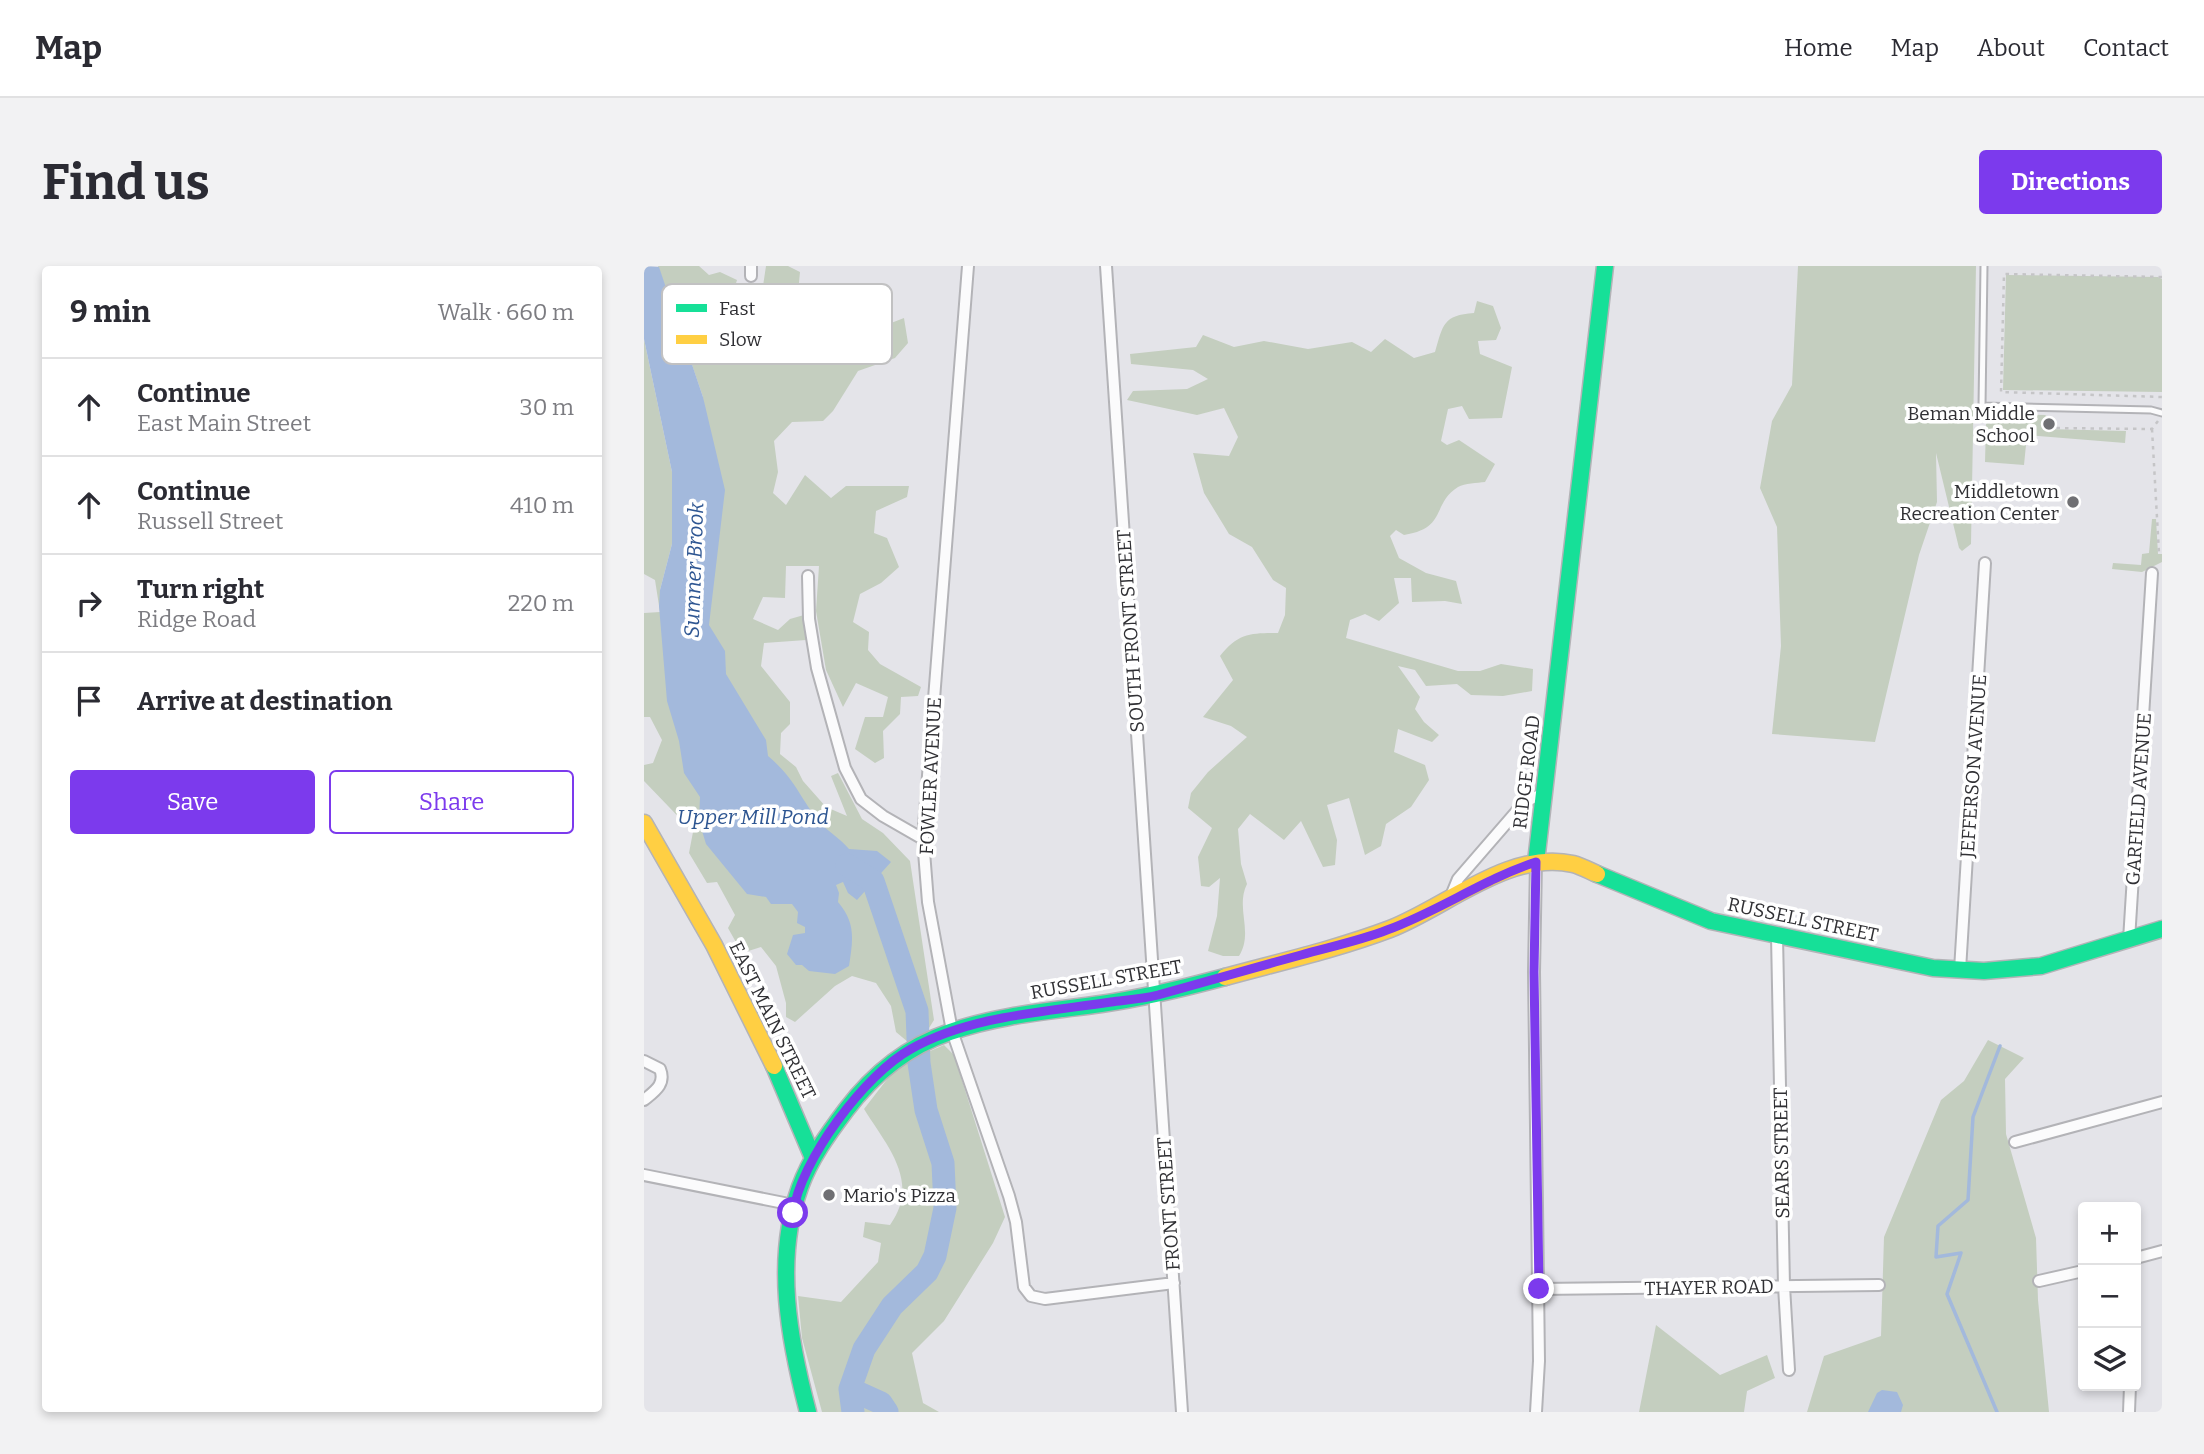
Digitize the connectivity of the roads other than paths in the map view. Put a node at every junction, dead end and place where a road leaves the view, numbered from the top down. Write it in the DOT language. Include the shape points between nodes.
graph roads {
  1 [pos="968,266"];
  2 [pos="1106,266"];
  3 [pos="1605,266"];
  4 [pos="1984,266"];
  5 [pos="2162,413"];
  6 [pos="1985,563"];
  7 [pos="2155,572"];
  8 [pos="808,576"];
  9 [pos="1544,793"];
  10 [pos="644,823"];
  11 [pos="923,839"];
  12 [pos="1536,862"];
  13 [pos="1449,901"];
  14 [pos="2162,929"];
  15 [pos="1777,936"];
  16 [pos="2129,940"];
  17 [pos="1960,970"];
  18 [pos="1153,996"];
  19 [pos="952,1031"];
  20 [pos="644,1061"];
  21 [pos="644,1100"];
  22 [pos="2162,1101"];
  23 [pos="2015,1142"];
  24 [pos="813,1158"];
  25 [pos="644,1175"];
  26 [pos="794,1205"];
  27 [pos="2162,1251"];
  28 [pos="2141,1257"];
  29 [pos="2078,1272"];
  30 [pos="2039,1281"];
  31 [pos="1174,1283"];
  32 [pos="1879,1284"];
  33 [pos="1784,1286"];
  34 [pos="1539,1289"];
  35 [pos="1788,1370"];
  36 [pos="2130,1391"];
  37 [pos="808,1412"];
  38 [pos="1182,1412"];
  39 [pos="1536,1412"];
  40 [pos="2129,1412"];
  1 -- 11 [label="street, FOWLER AVENUE"];
  2 -- 18 [label="street, SOUTH FRONT STREET"];
  3 -- 9 [label="main road, RIDGE ROAD"];
  4 -- 5 [label="lane" via="1982,406"];
  6 -- 17 [label="street, JEFFERSON AVENUE"];
  7 -- 16 [label="street, GARFIELD AVENUE"];
  8 -- 11 [label="street" via="817,668 845,768 861,799"];
  9 -- 12 [label="main road, RIDGE ROAD"];
  9 -- 13 [label="street" via="1516,812 1458,879"];
  10 -- 24 [label="main road, EAST MAIN STREET" via="699,916"];
  11 -- 19 [label="street, FOWLER AVENUE" via="928,902"];
  12 -- 13 [label="main road, RUSSELL STREET"];
  12 -- 15 [label="main road, RUSSELL STREET" via="1573,864 1690,913"];
  12 -- 34 [label="street, RIDGE ROAD"];
  13 -- 18 [label="main road, RUSSELL STREET" via="1385,931"];
  14 -- 16 [label="main road, RUSSELL STREET"];
  15 -- 17 [label="main road, RUSSELL STREET"];
  15 -- 33 [label="street, SEARS STREET"];
  16 -- 17 [label="main road, RUSSELL STREET" via="2041,966"];
  18 -- 19 [label="main road, RUSSELL STREET"];
  18 -- 31 [label="street, FRONT STREET"];
  19 -- 24 [label="main road, RUSSELL STREET" via="893,1059 865,1086"];
  19 -- 31 [label="street, FOWLER AVENUE" via="1009,1196 1027,1292 1045,1299"];
  20 -- 21 [label="street" via="660,1069 662,1075 656,1090"];
  22 -- 23 [label="street"];
  24 -- 26 [label="main road"];
  25 -- 26 [label="street"];
  26 -- 37 [label="main road" via="786,1285 789,1334"];
  27 -- 28 [label="street"];
  29 -- 30 [label="street"];
  31 -- 38 [label="street, FRONT STREET"];
  32 -- 33 [label="street, THAYER ROAD"];
  33 -- 34 [label="street, THAYER ROAD"];
  33 -- 35 [label="street, SEARS STREET"];
  34 -- 39 [label="street, RIDGE ROAD"];
  36 -- 40 [label="street"];
}
